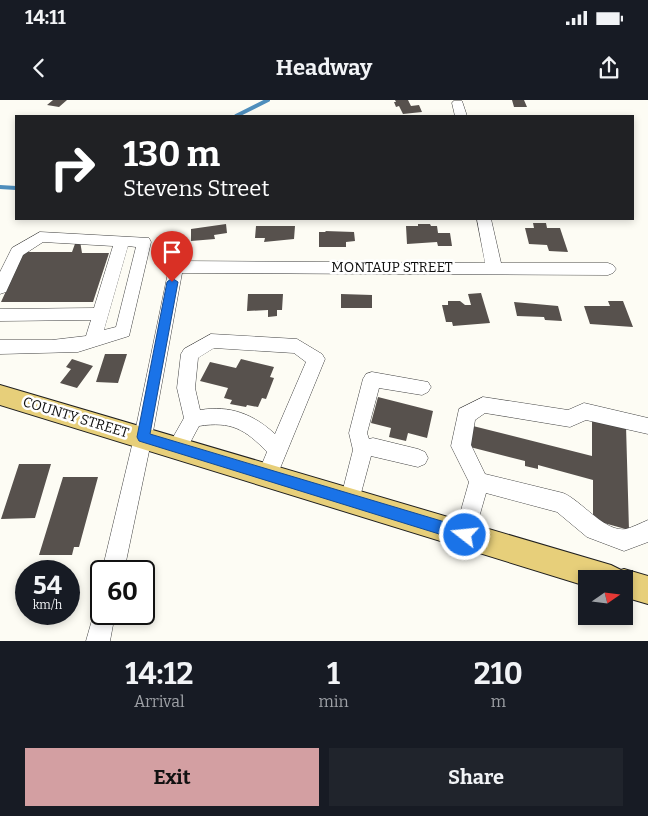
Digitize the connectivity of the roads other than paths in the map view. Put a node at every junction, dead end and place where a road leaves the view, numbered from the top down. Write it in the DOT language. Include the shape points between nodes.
graph roads {
  1 [pos="458,103"];
  2 [pos="461,115"];
  3 [pos="484,220"];
  4 [pos="122,241"];
  5 [pos="494,268"];
  6 [pos="608,269"];
  7 [pos="0,288"];
  8 [pos="100,314"];
  9 [pos="0,315"];
  10 [pos="93,340"];
  11 [pos="0,347"];
  12 [pos="422,387"];
  13 [pos="2,398"];
  14 [pos="194,419"];
  15 [pos="648,426"];
  16 [pos="143,437"];
  17 [pos="177,448"];
  18 [pos="278,450"];
  19 [pos="363,450"];
  20 [pos="418,458"];
  21 [pos="267,476"];
  22 [pos="479,482"];
  23 [pos="350,501"];
  24 [pos="648,531"];
  25 [pos="465,535"];
  26 [pos="115,560"];
  27 [pos="581,570"];
  28 [pos="633,586"];
  29 [pos="648,590"];
  30 [pos="102,625"];
  31 [pos="98,641"];
  1 -- 2 [label="street"];
  3 -- 5 [label="street"];
  4 -- 7 [label="street" via="40,237 16,252"];
  4 -- 8 [label="street"];
  4 -- 10 [label="street" via="144,242 123,331"];
  5 -- 6 [label="street, MONTAUP STREET"];
  5 -- 16 [label="street, MONTAUP STREET" via="175,267"];
  8 -- 9 [label="street"];
  8 -- 10 [label="street"];
  10 -- 11 [label="street" via="52,347"];
  12 -- 19 [label="street" via="372,379 358,433"];
  13 -- 16 [label="main road, COUNTY STREET"];
  14 -- 17 [label="street"];
  14 -- 18 [label="street" via="228,415 262,433"];
  14 -- 18 [label="street" via="186,388 190,354 210,341 297,346 316,359"];
  15 -- 22 [label="street" via="584,411 570,419 483,405 466,415 462,446"];
  16 -- 17 [label="main road, COUNTY STREET"];
  16 -- 26 [label="street"];
  17 -- 21 [label="main road, COUNTY STREET"];
  18 -- 21 [label="street"];
  19 -- 20 [label="street" via="373,448"];
  19 -- 23 [label="street"];
  21 -- 23 [label="main road, COUNTY STREET"];
  22 -- 24 [label="street" via="564,503 594,530 624,540"];
  22 -- 25 [label="street"];
  23 -- 25 [label="main road, COUNTY STREET"];
  25 -- 27 [label="main road, COUNTY STREET"];
  28 -- 29 [label="main road"];
  30 -- 31 [label="street"];
}
